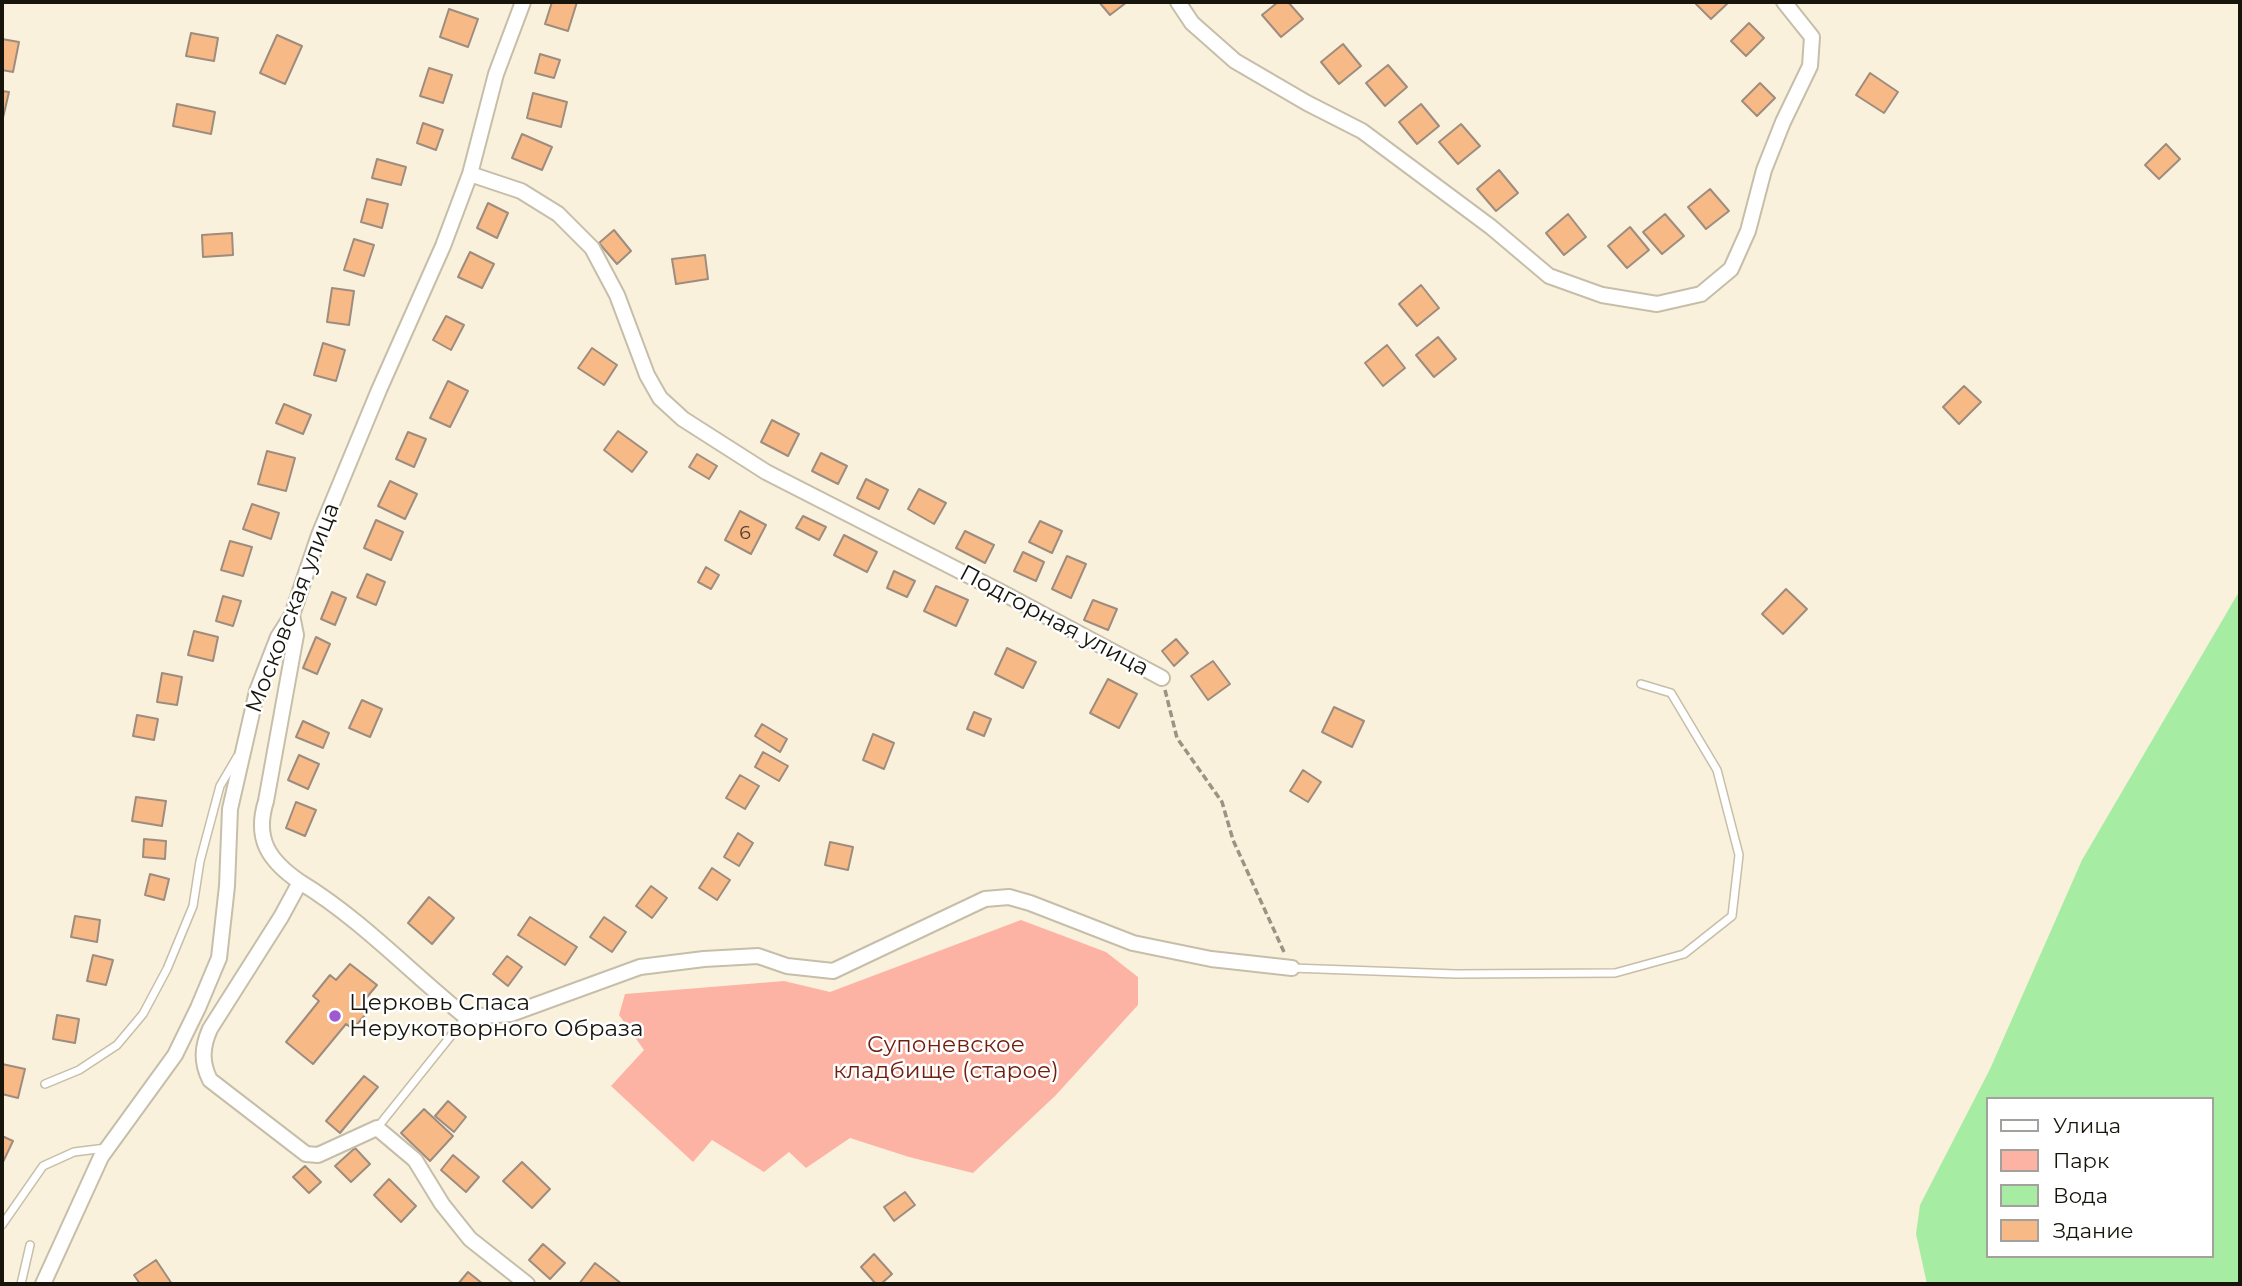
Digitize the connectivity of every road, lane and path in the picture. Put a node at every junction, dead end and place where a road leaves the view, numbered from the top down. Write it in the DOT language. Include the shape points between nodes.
graph roads {
  1 [pos="523,2"];
  2 [pos="1178,2"];
  3 [pos="1784,2"];
  4 [pos="470,174"];
  5 [pos="292,615"];
  6 [pos="1162,678"];
  7 [pos="1641,684"];
  8 [pos="245,743"];
  9 [pos="300,882"];
  10 [pos="1292,968"];
  11 [pos="467,1017"];
  12 [pos="45,1084"];
  13 [pos="377,1128"];
  14 [pos="106,1148"];
  15 [pos="2,1225"];
  16 [pos="30,1245"];
  17 [pos="21,1284"];
  18 [pos="43,1284"];
  19 [pos="527,1284"];
  1 -- 4 [label="street, Московская улица" via="496,74"];
  2 -- 3 [label="street" via="1192,23 1235,61 1362,131 1549,276 1602,295 1657,304 1701,294 1731,269 1748,231 1764,170 1810,66 1812,37"];
  4 -- 5 [label="street, Московская улица" via="319,535"];
  4 -- 6 [label="street, Подгорная улица" via="521,191 558,214 592,248 617,295 647,375 660,398 683,419 766,472"];
  5 -- 8 [label="street, Московская улица" via="278,637 257,691"];
  5 -- 9 [label="street" via="296,635 261,835 270,855"];
  6 -- 10 [label="path, Подгорная улица" via="1177,738 1222,802 1233,840"];
  7 -- 10 [label="lane" via="1671,694 1717,770 1739,855 1732,916 1684,954 1615,973"];
  8 -- 12 [label="lane" via="220,786 193,906 143,1014 117,1045 79,1070"];
  8 -- 14 [label="street, Московская улица" via="230,810 219,958 175,1055"];
  9 -- 11 [label="street" via="328,899"];
  9 -- 13 [label="street" via="210,1029 204,1068 210,1080 306,1154 318,1155"];
  10 -- 11 [label="street" via="1210,959 1133,943 1009,897 985,899 833,971 787,966 758,956 640,967 511,1014"];
  11 -- 13 [label="lane"];
  13 -- 19 [label="street" via="415,1160 470,1239"];
  14 -- 15 [label="lane" via="74,1152 43,1166"];
  14 -- 18 [label="street, Московская улица"];
  16 -- 17 [label="lane"];
}
